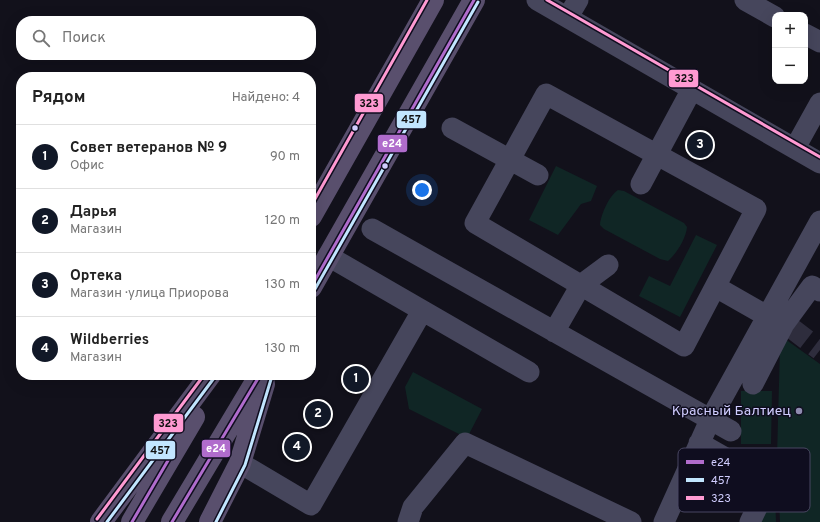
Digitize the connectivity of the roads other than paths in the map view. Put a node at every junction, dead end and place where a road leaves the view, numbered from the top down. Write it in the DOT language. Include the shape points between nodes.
graph roads {
  1 [pos="433,0"];
  2 [pos="474,0"];
  3 [pos="537,0"];
  4 [pos="745,0"];
  5 [pos="573,9"];
  6 [pos="772,15"];
  7 [pos="808,36"];
  8 [pos="820,42"];
  9 [pos="692,89"];
  10 [pos="820,103"];
  11 [pos="452,128"];
  12 [pos="795,148"];
  13 [pos="656,155"];
  14 [pos="510,160"];
  15 [pos="820,163"];
  16 [pos="538,175"];
  17 [pos="642,184"];
  18 [pos="316,207"];
  19 [pos="820,222"];
  20 [pos="372,229"];
  21 [pos="328,256"];
  22 [pos="608,265"];
  23 [pos="316,278"];
  24 [pos="581,285"];
  25 [pos="716,287"];
  26 [pos="820,291"];
  27 [pos="422,311"];
  28 [pos="780,322"];
  29 [pos="554,332"];
  30 [pos="529,372"];
  31 [pos="206,380"];
  32 [pos="216,380"];
  33 [pos="257,380"];
  34 [pos="265,380"];
  35 [pos="753,384"];
  36 [pos="710,420"];
  37 [pos="731,432"];
  38 [pos="699,443"];
  39 [pos="697,448"];
  40 [pos="708,448"];
  41 [pos="240,463"];
  42 [pos="678,490"];
  43 [pos="755,512"];
  44 [pos="101,522"];
  45 [pos="132,522"];
  46 [pos="172,522"];
  47 [pos="210,522"];
  48 [pos="408,522"];
  49 [pos="631,522"];
  50 [pos="664,522"];
  51 [pos="750,522"];
  1 -- 18 [label="main road"];
  2 -- 21 [label="main road"];
  3 -- 5 [label="street"];
  4 -- 6 [label="street"];
  5 -- 9 [label="street"];
  7 -- 8 [label="street"];
  9 -- 12 [label="street"];
  9 -- 13 [label="street"];
  10 -- 12 [label="street"];
  11 -- 14 [label="street"];
  12 -- 15 [label="street"];
  13 -- 14 [label="street" via="546,94"];
  13 -- 17 [label="street"];
  13 -- 25 [label="street" via="756,209"];
  14 -- 16 [label="street"];
  14 -- 24 [label="street" via="475,223"];
  19 -- 28 [label="street"];
  20 -- 29 [label="street"];
  21 -- 23 [label="main road"];
  21 -- 27 [label="street"];
  22 -- 24 [label="street"];
  24 -- 25 [label="street" via="684,346"];
  24 -- 29 [label="street"];
  25 -- 28 [label="street"];
  26 -- 28 [label="street" via="812,286"];
  27 -- 30 [label="street"];
  27 -- 41 [label="street" via="311,505"];
  28 -- 35 [label="street"];
  28 -- 36 [label="street"];
  29 -- 36 [label="street"];
  31 -- 44 [label="main road"];
  32 -- 45 [label="main road"];
  33 -- 46 [label="main road"];
  34 -- 41 [label="main road"];
  36 -- 37 [label="street"];
  36 -- 38 [label="street"];
  38 -- 39 [label="street"];
  38 -- 40 [label="street"];
  41 -- 47 [label="main road"];
  42 -- 50 [label="street"];
  43 -- 51 [label="street"];
  48 -- 49 [label="street" via="413,507 465,443"];
}
